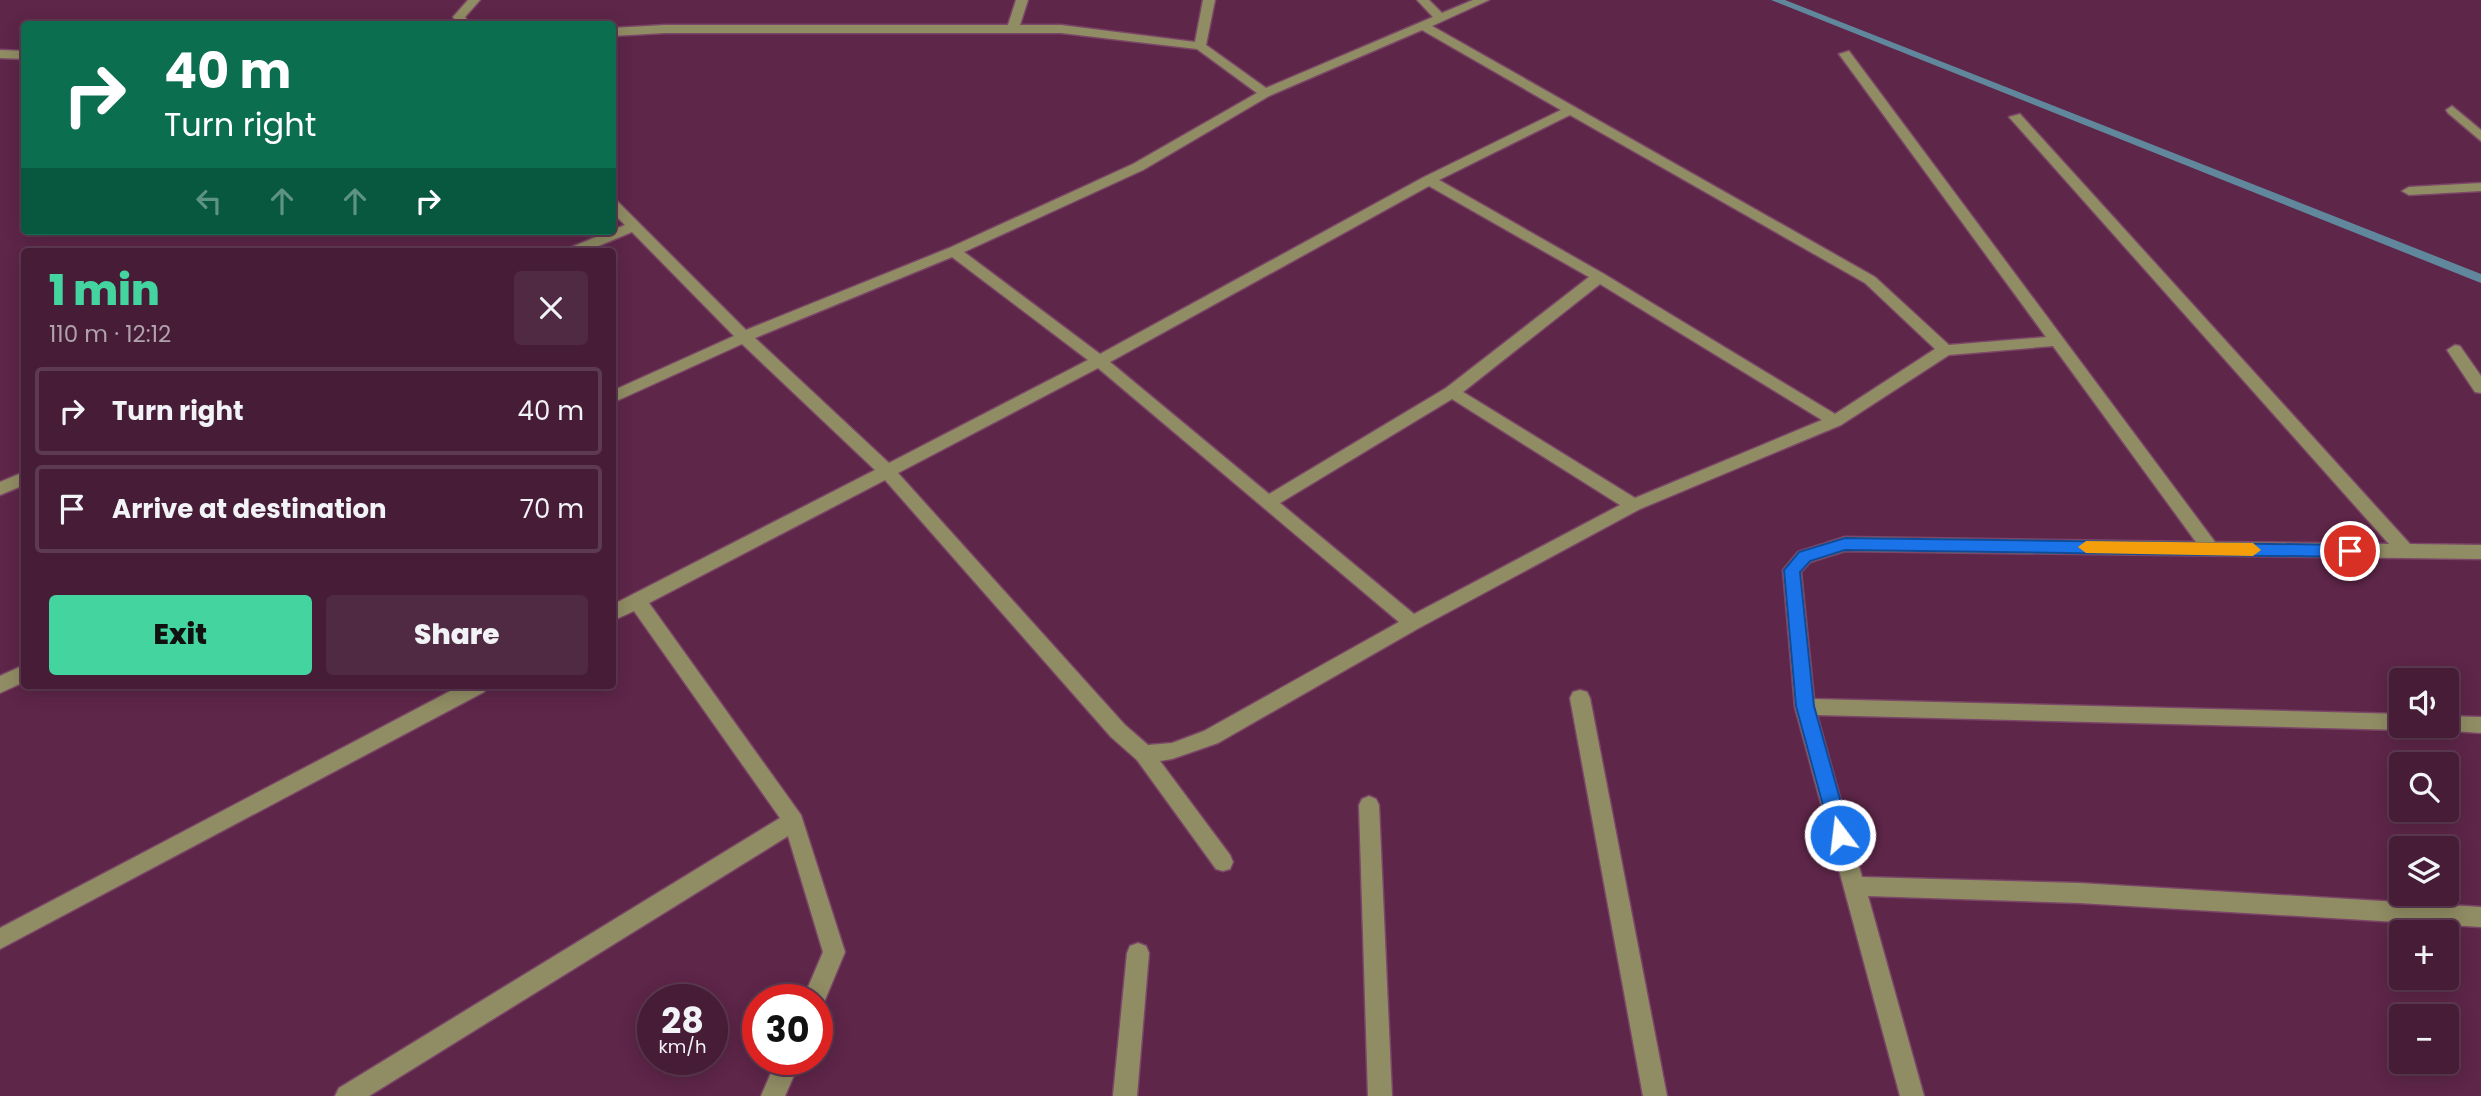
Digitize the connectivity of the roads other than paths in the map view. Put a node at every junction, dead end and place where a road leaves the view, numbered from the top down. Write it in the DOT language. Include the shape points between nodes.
graph roads {
  1 [pos="474,0"];
  2 [pos="1023,0"];
  3 [pos="1209,0"];
  4 [pos="1423,0"];
  5 [pos="1483,0"];
  6 [pos="1441,19"];
  7 [pos="462,21"];
  8 [pos="1425,27"];
  9 [pos="1013,28"];
  10 [pos="616,32"];
  11 [pos="1200,46"];
  12 [pos="0,54"];
  13 [pos="1845,54"];
  14 [pos="21,55"];
  15 [pos="1265,93"];
  16 [pos="1570,110"];
  17 [pos="2452,110"];
  18 [pos="2015,117"];
  19 [pos="2481,138"];
  20 [pos="1429,180"];
  21 [pos="2481,187"];
  22 [pos="2409,191"];
  23 [pos="616,208"];
  24 [pos="635,226"];
  25 [pos="616,234"];
  26 [pos="613,235"];
  27 [pos="582,248"];
  28 [pos="954,251"];
  29 [pos="1599,277"];
  30 [pos="744,337"];
  31 [pos="2055,341"];
  32 [pos="1945,350"];
  33 [pos="2455,350"];
  34 [pos="1100,361"];
  35 [pos="2481,388"];
  36 [pos="1452,392"];
  37 [pos="616,396"];
  38 [pos="1835,421"];
  39 [pos="886,471"];
  40 [pos="21,479"];
  41 [pos="0,489"];
  42 [pos="1270,501"];
  43 [pos="1633,505"];
  44 [pos="2210,549"];
  45 [pos="2406,552"];
  46 [pos="2481,552"];
  47 [pos="637,601"];
  48 [pos="616,612"];
  49 [pos="1413,623"];
  50 [pos="21,674"];
  51 [pos="0,685"];
  52 [pos="471,689"];
  53 [pos="1580,698"];
  54 [pos="1805,706"];
  55 [pos="2389,722"];
  56 [pos="2459,724"];
  57 [pos="2481,724"];
  58 [pos="1144,754"];
  59 [pos="1369,805"];
  60 [pos="794,821"];
  61 [pos="1223,862"];
  62 [pos="1854,886"];
  63 [pos="2481,917"];
  64 [pos="0,939"];
  65 [pos="1138,953"];
  66 [pos="820,984"];
  67 [pos="782,1075"];
  68 [pos="347,1096"];
  69 [pos="773,1096"];
  70 [pos="1125,1096"];
  71 [pos="1380,1096"];
  72 [pos="1655,1096"];
  73 [pos="1912,1096"];
  1 -- 7 [label="street" via="459,17"];
  2 -- 9 [label="street"];
  3 -- 11 [label="street"];
  4 -- 6 [label="street"];
  5 -- 6 [label="street"];
  6 -- 8 [label="street"];
  8 -- 15 [label="street"];
  8 -- 16 [label="street"];
  9 -- 10 [label="street"];
  9 -- 11 [label="street" via="1061,29"];
  11 -- 15 [label="street"];
  12 -- 14 [label="street"];
  13 -- 31 [label="street"];
  15 -- 28 [label="street" via="1138,167"];
  16 -- 20 [label="street"];
  16 -- 32 [label="street" via="1870,280"];
  17 -- 19 [label="street"];
  18 -- 45 [label="street"];
  20 -- 29 [label="street"];
  20 -- 34 [label="street"];
  21 -- 22 [label="street"];
  23 -- 24 [label="street"];
  24 -- 25 [label="street"];
  24 -- 30 [label="street"];
  26 -- 27 [label="street"];
  28 -- 30 [label="street"];
  28 -- 34 [label="street"];
  29 -- 36 [label="street"];
  29 -- 38 [label="street"];
  30 -- 37 [label="street"];
  30 -- 39 [label="street"];
  31 -- 32 [label="street"];
  31 -- 44 [label="street"];
  32 -- 38 [label="street"];
  33 -- 35 [label="street"];
  34 -- 39 [label="street"];
  34 -- 42 [label="street"];
  36 -- 42 [label="street"];
  36 -- 43 [label="street"];
  38 -- 43 [label="street"];
  39 -- 47 [label="street"];
  39 -- 58 [label="street" via="1118,731"];
  40 -- 41 [label="street"];
  42 -- 49 [label="street"];
  43 -- 49 [label="street"];
  44 -- 45 [label="street"];
  44 -- 54 [label="street" via="1845,544 1804,557 1792,570"];
  45 -- 46 [label="street"];
  47 -- 48 [label="street"];
  47 -- 60 [label="street"];
  49 -- 58 [label="street" via="1211,737 1172,751"];
  50 -- 51 [label="street"];
  52 -- 64 [label="street"];
  53 -- 72 [label="street"];
  54 -- 55 [label="street"];
  54 -- 62 [label="street"];
  56 -- 57 [label="street"];
  58 -- 61 [label="street"];
  59 -- 71 [label="street"];
  60 -- 66 [label="street" via="834,952"];
  60 -- 68 [label="street"];
  62 -- 63 [label="street" via="2079,893"];
  62 -- 73 [label="street"];
  65 -- 70 [label="street"];
  67 -- 69 [label="street"];
}
